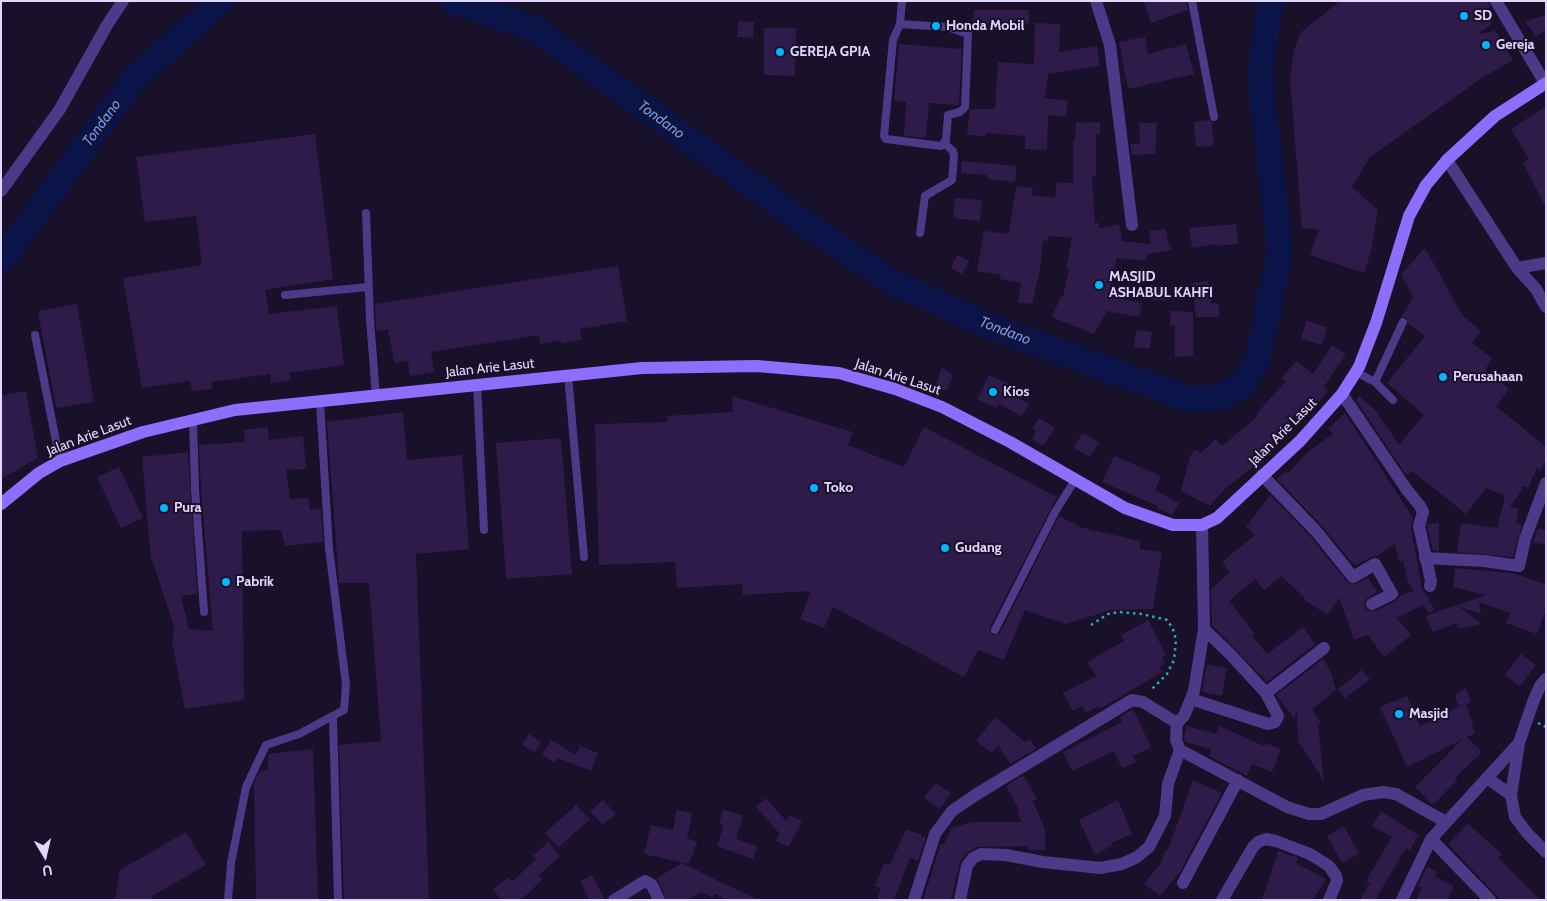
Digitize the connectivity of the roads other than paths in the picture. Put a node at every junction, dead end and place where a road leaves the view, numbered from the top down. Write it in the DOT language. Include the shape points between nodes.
graph roads {
  1 [pos="123,1"];
  2 [pos="902,1"];
  3 [pos="1096,1"];
  4 [pos="1192,1"];
  5 [pos="1496,1"];
  6 [pos="900,24"];
  7 [pos="1546,83"];
  8 [pos="1214,117"];
  9 [pos="945,144"];
  10 [pos="1447,160"];
  11 [pos="1,191"];
  12 [pos="366,213"];
  13 [pos="1132,225"];
  14 [pos="920,233"];
  15 [pos="1546,263"];
  16 [pos="1516,268"];
  17 [pos="368,288"];
  18 [pos="285,295"];
  19 [pos="1546,307"];
  20 [pos="1403,322"];
  21 [pos="34,335"];
  22 [pos="1356,372"];
  23 [pos="568,375"];
  24 [pos="1375,382"];
  25 [pos="477,384"];
  26 [pos="1342,394"];
  27 [pos="376,396"];
  28 [pos="1393,400"];
  29 [pos="320,402"];
  30 [pos="193,420"];
  31 [pos="60,461"];
  32 [pos="1262,475"];
  33 [pos="1075,480"];
  34 [pos="1546,483"];
  35 [pos="1,504"];
  36 [pos="1202,525"];
  37 [pos="484,530"];
  38 [pos="584,557"];
  39 [pos="1425,558"];
  40 [pos="1430,586"];
  41 [pos="1372,604"];
  42 [pos="204,612"];
  43 [pos="1204,629"];
  44 [pos="995,630"];
  45 [pos="1324,648"];
  46 [pos="1546,679"];
  47 [pos="1266,693"];
  48 [pos="1191,699"];
  49 [pos="332,717"];
  50 [pos="1177,723"];
  51 [pos="1519,743"];
  52 [pos="1180,750"];
  53 [pos="1487,778"];
  54 [pos="1238,780"];
  55 [pos="1511,795"];
  56 [pos="1446,822"];
  57 [pos="1431,839"];
  58 [pos="1546,852"];
  59 [pos="1183,883"];
  60 [pos="228,900"];
  61 [pos="338,900"];
  62 [pos="614,900"];
  63 [pos="659,900"];
  64 [pos="914,900"];
  65 [pos="960,900"];
  66 [pos="1222,900"];
  67 [pos="1329,900"];
  68 [pos="1402,900"];
  69 [pos="1490,900"];
  1 -- 11 [label="street" via="60,109"];
  2 -- 6 [label="lane"];
  3 -- 13 [label="street" via="1112,54"];
  4 -- 8 [label="lane"];
  5 -- 7 [label="street"];
  6 -- 9 [label="lane" via="893,40 884,136 886,139"];
  6 -- 9 [label="lane" via="947,27 968,34 965,107 948,115"];
  7 -- 10 [label="main road, Jalan Arie Lasut" via="1495,116"];
  9 -- 14 [label="lane" via="954,156 952,180 925,196"];
  10 -- 16 [label="street"];
  10 -- 22 [label="main road, Jalan Arie Lasut" via="1426,185 1409,216 1376,323"];
  12 -- 17 [label="lane"];
  15 -- 16 [label="street"];
  16 -- 19 [label="street" via="1536,289"];
  17 -- 18 [label="lane"];
  17 -- 27 [label="lane"];
  20 -- 24 [label="lane"];
  21 -- 31 [label="lane"];
  22 -- 24 [label="lane"];
  22 -- 26 [label="main road, Jalan Arie Lasut"];
  23 -- 25 [label="main road, Jalan Arie Lasut"];
  23 -- 33 [label="main road, Jalan Arie Lasut" via="642,368 719,366 799,368 839,373 942,407"];
  23 -- 38 [label="lane"];
  24 -- 28 [label="lane"];
  25 -- 27 [label="main road, Jalan Arie Lasut"];
  25 -- 37 [label="lane"];
  26 -- 32 [label="main road, Jalan Arie Lasut" via="1300,441"];
  26 -- 39 [label="street" via="1420,506 1423,512 1419,526"];
  27 -- 29 [label="main road, Jalan Arie Lasut"];
  29 -- 30 [label="main road, Jalan Arie Lasut" via="235,410"];
  29 -- 49 [label="lane" via="330,548 346,685 344,710"];
  30 -- 31 [label="main road, Jalan Arie Lasut" via="143,432"];
  30 -- 42 [label="lane"];
  31 -- 35 [label="main road, Jalan Arie Lasut" via="39,473"];
  32 -- 36 [label="main road, Jalan Arie Lasut" via="1217,518"];
  32 -- 41 [label="street" via="1316,531 1353,577 1375,564 1392,594"];
  33 -- 36 [label="main road, Jalan Arie Lasut" via="1154,520 1173,525"];
  33 -- 44 [label="lane" via="1055,512"];
  34 -- 39 [label="street" via="1525,539 1519,566"];
  36 -- 43 [label="street"];
  39 -- 40 [label="street"];
  43 -- 47 [label="street"];
  43 -- 48 [label="street"];
  45 -- 47 [label="street"];
  46 -- 51 [label="street" via="1533,702"];
  47 -- 48 [label="street" via="1278,716 1272,724"];
  48 -- 50 [label="street" via="1184,716"];
  49 -- 60 [label="lane" via="299,734 266,745 246,787 231,863"];
  49 -- 61 [label="lane"];
  50 -- 52 [label="street" via="1176,740"];
  50 -- 64 [label="street" via="1143,702 1132,700 952,811 935,834"];
  51 -- 53 [label="street"];
  51 -- 55 [label="street"];
  52 -- 54 [label="street"];
  52 -- 65 [label="street" via="1168,784 1160,829 1149,847 1137,857 1100,868 981,854 968,866"];
  53 -- 55 [label="street"];
  53 -- 56 [label="street"];
  54 -- 56 [label="street" via="1286,807 1309,814 1321,814 1363,795 1383,792 1396,794"];
  54 -- 59 [label="street"];
  55 -- 58 [label="street" via="1515,817"];
  56 -- 57 [label="street"];
  57 -- 68 [label="street"];
  57 -- 69 [label="street"];
  62 -- 63 [label="street" via="645,881 652,885"];
  66 -- 67 [label="street" via="1253,848 1266,839 1310,854 1329,866 1336,876"];
}
